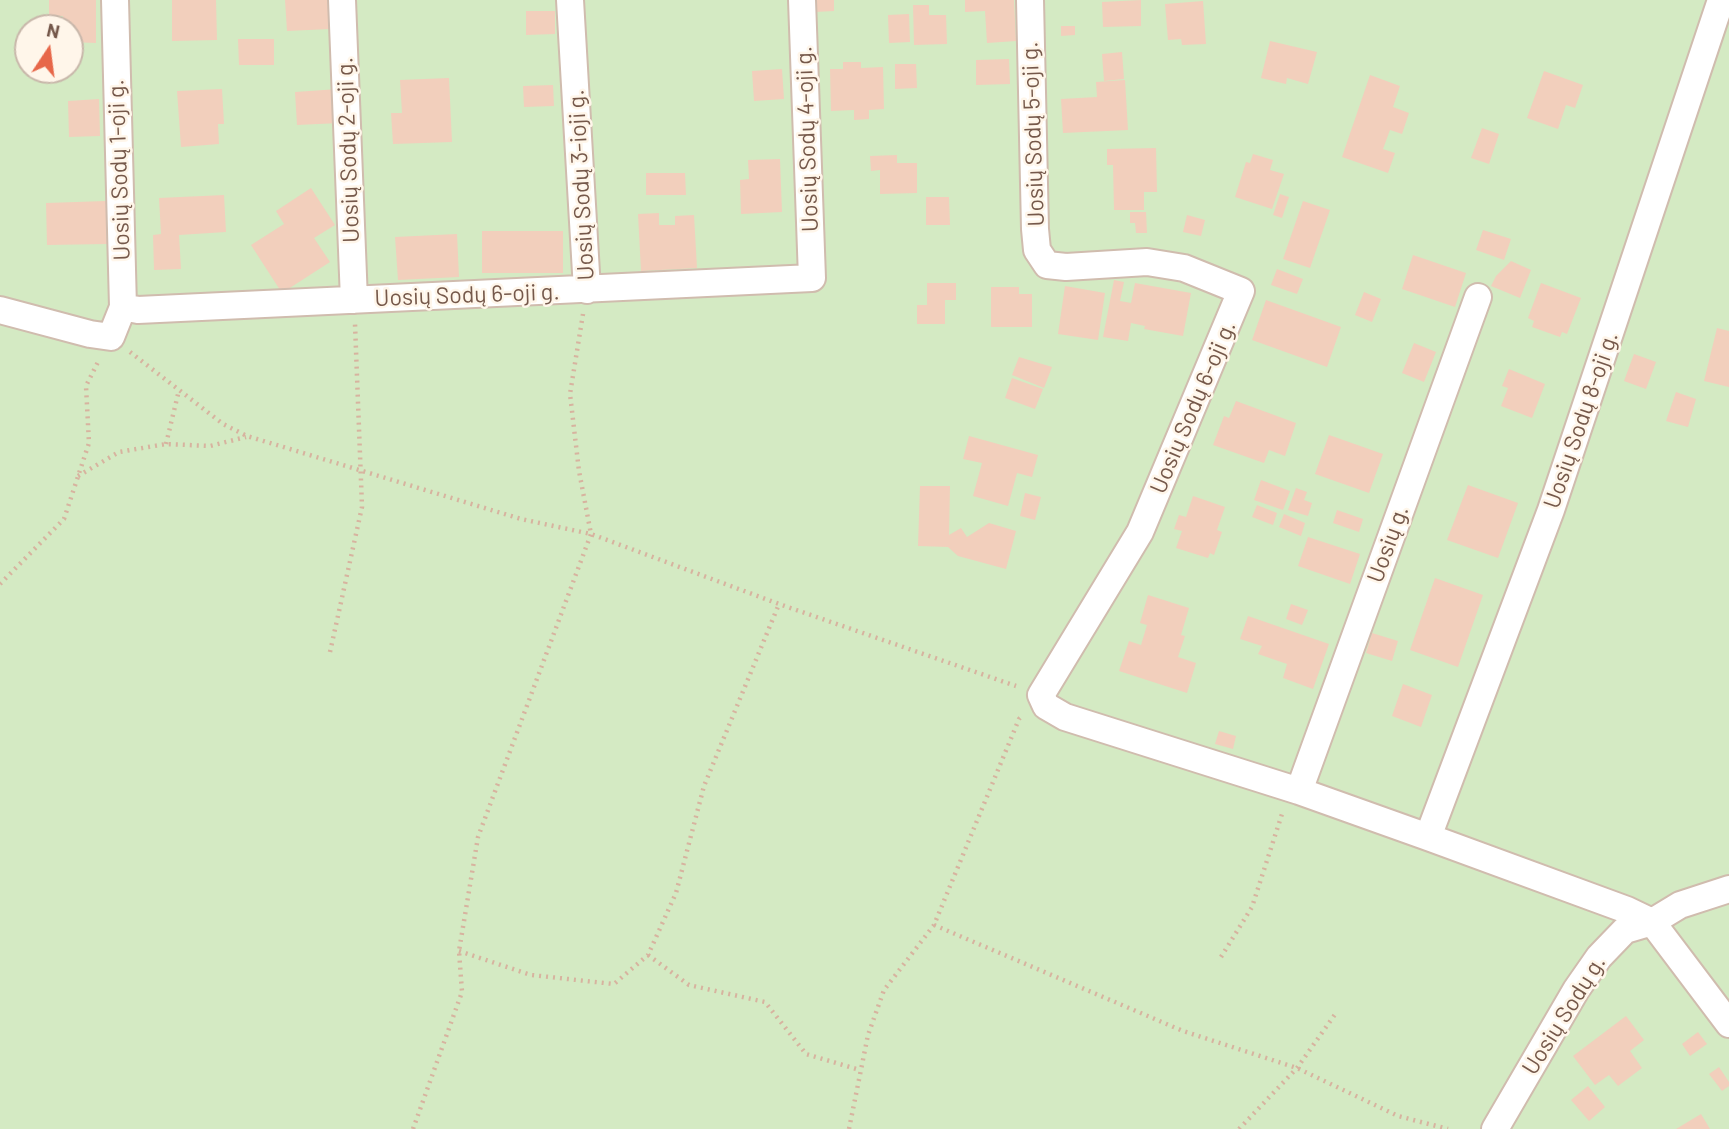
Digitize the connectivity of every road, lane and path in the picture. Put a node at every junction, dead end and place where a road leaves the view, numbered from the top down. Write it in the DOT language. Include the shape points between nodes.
graph roads {
  1 [pos="115,0"];
  2 [pos="342,0"];
  3 [pos="570,0"];
  4 [pos="802,0"];
  5 [pos="1030,0"];
  6 [pos="1721,0"];
  7 [pos="1047,265"];
  8 [pos="812,278"];
  9 [pos="587,290"];
  10 [pos="1478,297"];
  11 [pos="354,300"];
  12 [pos="123,307"];
  13 [pos="0,310"];
  14 [pos="111,337"];
  15 [pos="178,390"];
  16 [pos="247,436"];
  17 [pos="166,444"];
  18 [pos="362,471"];
  19 [pos="77,477"];
  20 [pos="592,534"];
  21 [pos="0,584"];
  22 [pos="779,604"];
  23 [pos="330,652"];
  24 [pos="1041,695"];
  25 [pos="1295,790"];
  26 [pos="1428,836"];
  27 [pos="1729,889"];
  28 [pos="1652,922"];
  29 [pos="934,925"];
  30 [pos="459,951"];
  31 [pos="648,955"];
  32 [pos="1222,957"];
  33 [pos="1336,1013"];
  34 [pos="1729,1024"];
  35 [pos="1297,1068"];
  36 [pos="860,1070"];
  37 [pos="413,1129"];
  38 [pos="849,1129"];
  39 [pos="1239,1129"];
  40 [pos="1448,1129"];
  41 [pos="1495,1129"];
  1 -- 12 [label="street, Uosių Sodų 1-oji g."];
  2 -- 11 [label="street, Uosių Sodų 2-oji g."];
  3 -- 9 [label="street, Uosių Sodų 3-ioji g."];
  4 -- 8 [label="street, Uosių Sodų 4-oji g."];
  5 -- 7 [label="street, Uosių Sodų 5-oji g." via="1035,229 1037,250"];
  6 -- 26 [label="street, Uosių Sodų 8-oji g." via="1551,510"];
  7 -- 24 [label="street, Uosių Sodų 6-oji g." via="1147,262 1184,268 1241,291 1140,532"];
  8 -- 9 [label="street, Uosių Sodų 6-oji g."];
  9 -- 11 [label="street, Uosių Sodų 6-oji g."];
  9 -- 20 [label="path, Uosių Sodų 3-ioji g." via="570,394"];
  10 -- 25 [label="street, Uosių g."];
  11 -- 12 [label="street, Uosių Sodų 6-oji g."];
  11 -- 18 [label="path"];
  12 -- 14 [label="street, Uosių Sodų 1-oji g."];
  13 -- 14 [label="street"];
  14 -- 15 [label="path"];
  14 -- 19 [label="path" via="86,386 89,443"];
  15 -- 16 [label="path"];
  15 -- 17 [label="path"];
  16 -- 17 [label="path" via="210,446"];
  16 -- 18 [label="path"];
  17 -- 19 [label="path" via="119,453"];
  18 -- 20 [label="path" via="521,519"];
  18 -- 23 [label="path" via="362,507"];
  19 -- 21 [label="path" via="64,519"];
  20 -- 22 [label="path"];
  20 -- 30 [label="path" via="478,837"];
  22 -- 24 [label="path"];
  22 -- 31 [label="path" via="705,786 676,893"];
  24 -- 25 [label="street" via="1046,706 1065,717"];
  24 -- 29 [label="path" via="1019,719"];
  25 -- 26 [label="street"];
  25 -- 32 [label="path" via="1252,907"];
  26 -- 28 [label="street"];
  27 -- 28 [label="street, Uosių Sodų g." via="1680,905"];
  28 -- 34 [label="street"];
  28 -- 41 [label="street, Uosių Sodų g." via="1625,930 1599,957"];
  29 -- 35 [label="path" via="1183,1031"];
  29 -- 36 [label="path" via="884,990"];
  30 -- 31 [label="path" via="531,975 614,984"];
  30 -- 37 [label="path" via="462,992"];
  31 -- 36 [label="path" via="689,985 765,1002 806,1054"];
  33 -- 35 [label="path"];
  35 -- 39 [label="path"];
  35 -- 40 [label="path" via="1398,1116"];
  36 -- 38 [label="path"];
}
